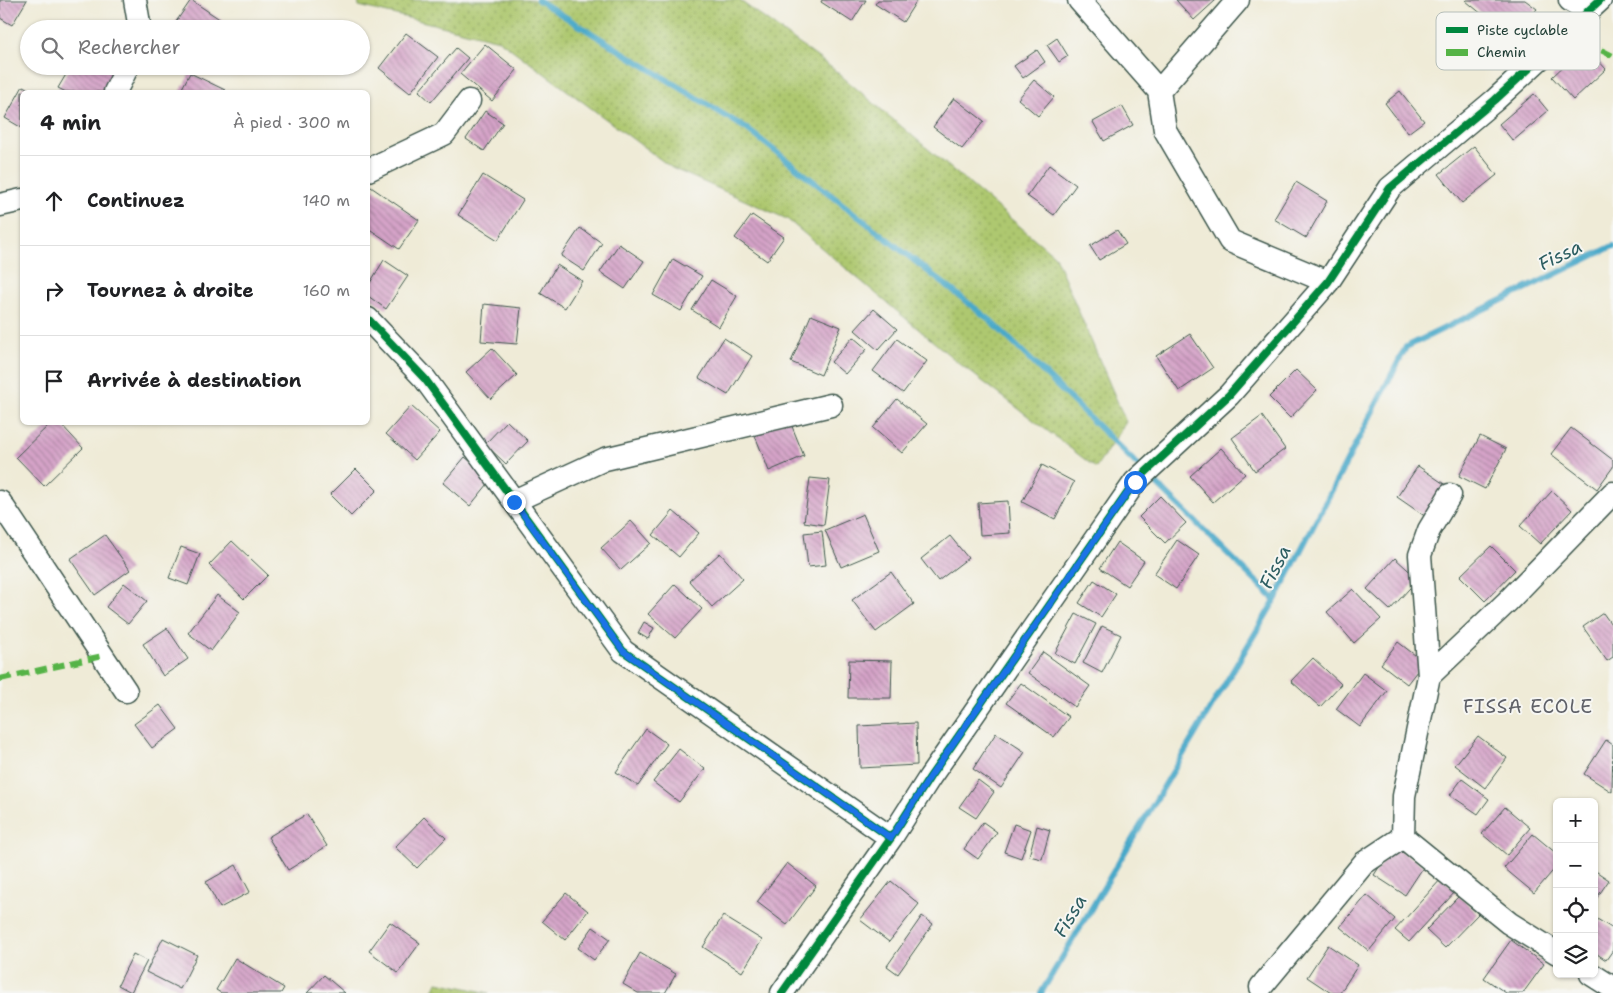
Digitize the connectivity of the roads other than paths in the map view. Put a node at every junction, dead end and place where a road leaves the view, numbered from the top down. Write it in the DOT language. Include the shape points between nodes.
graph roads {
  1 [pos="135,0"];
  2 [pos="1079,0"];
  3 [pos="1238,0"];
  4 [pos="138,20"];
  5 [pos="1527,70"];
  6 [pos="124,75"];
  7 [pos="116,90"];
  8 [pos="1159,92"];
  9 [pos="469,101"];
  10 [pos="370,169"];
  11 [pos="20,200"];
  12 [pos="0,205"];
  13 [pos="1328,282"];
  14 [pos="370,321"];
  15 [pos="831,405"];
  16 [pos="1613,493"];
  17 [pos="1450,495"];
  18 [pos="0,502"];
  19 [pos="514,502"];
  20 [pos="1429,676"];
  21 [pos="126,691"];
  22 [pos="1404,837"];
  23 [pos="891,838"];
  24 [pos="1553,950"];
  25 [pos="1597,978"];
  26 [pos="1262,987"];
  27 [pos="1613,988"];
  28 [pos="782,993"];
  1 -- 4 [label="street"];
  2 -- 8 [label="street"];
  3 -- 8 [label="street"];
  5 -- 13 [label="street" via="1390,188"];
  6 -- 7 [label="street"];
  8 -- 13 [label="street" via="1165,130 1230,240"];
  9 -- 10 [label="street" via="444,134"];
  11 -- 12 [label="street"];
  13 -- 23 [label="street" via="1229,394 1135,482"];
  14 -- 19 [label="street" via="425,379"];
  15 -- 19 [label="street" via="605,459"];
  16 -- 20 [label="street" via="1507,602"];
  17 -- 20 [label="street" via="1429,530 1420,554"];
  18 -- 21 [label="street"];
  19 -- 23 [label="street" via="623,651"];
  20 -- 22 [label="street" via="1404,796"];
  22 -- 24 [label="street" via="1509,923"];
  22 -- 26 [label="street" via="1364,863"];
  23 -- 28 [label="street"];
  25 -- 27 [label="street"];
}
